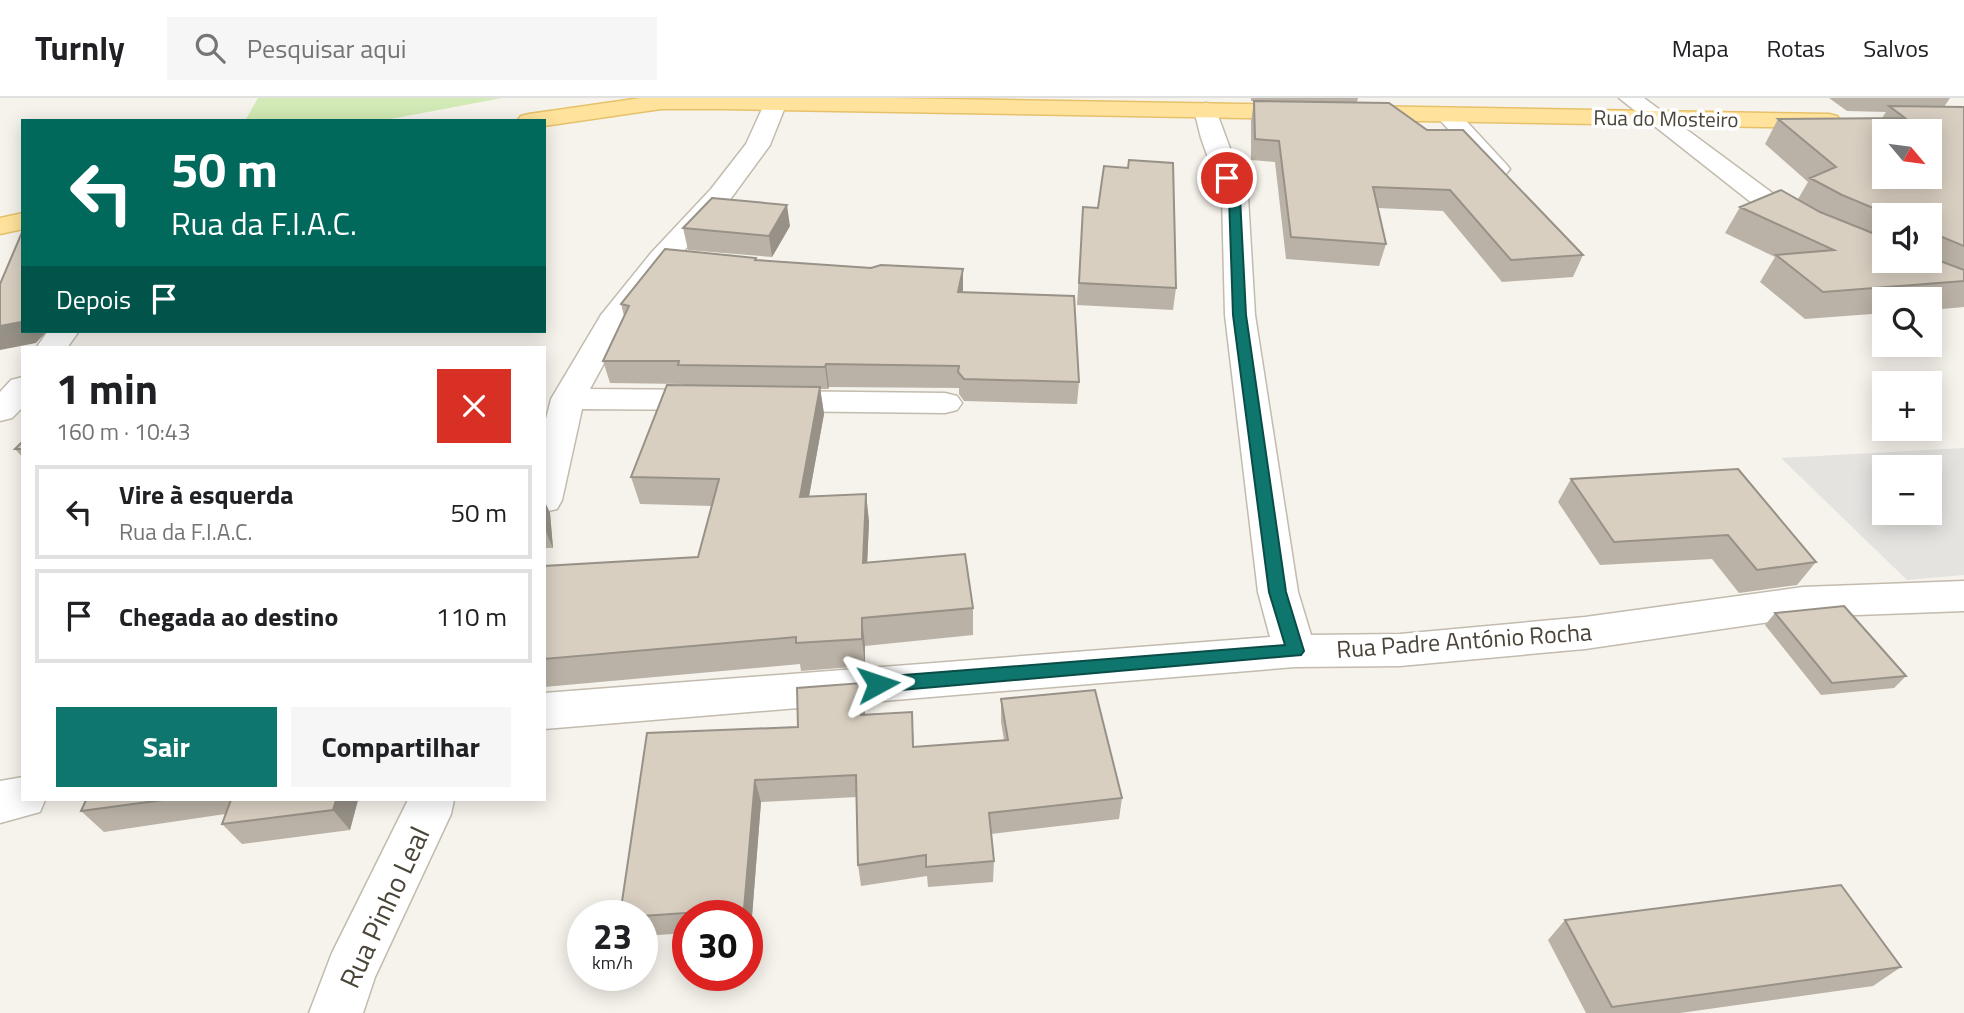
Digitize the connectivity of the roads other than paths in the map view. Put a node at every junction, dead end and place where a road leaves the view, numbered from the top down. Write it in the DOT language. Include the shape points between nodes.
graph roads {
  1 [pos="1630,98"];
  2 [pos="724,100"];
  3 [pos="776,102"];
  4 [pos="1206,110"];
  5 [pos="1448,115"];
  6 [pos="1655,117"];
  7 [pos="543,119"];
  8 [pos="1857,121"];
  9 [pos="1511,185"];
  10 [pos="21,221"];
  11 [pos="0,226"];
  12 [pos="1872,255"];
  13 [pos="661,259"];
  14 [pos="701,262"];
  15 [pos="21,389"];
  16 [pos="568,399"];
  17 [pos="945,403"];
  18 [pos="0,411"];
  19 [pos="546,492"];
  20 [pos="1964,596"];
  21 [pos="1295,651"];
  22 [pos="546,712"];
  23 [pos="21,797"];
  24 [pos="431,801"];
  25 [pos="0,802"];
  26 [pos="336,1013"];
  1 -- 6 [label="street"];
  2 -- 3 [label="main road, Rua do Mosteiro"];
  2 -- 7 [label="main road, Rua do Mosteiro" via="661,102"];
  3 -- 4 [label="main road, Rua do Mosteiro"];
  3 -- 13 [label="street" via="758,145"];
  4 -- 5 [label="main road, Rua do Mosteiro"];
  4 -- 21 [label="street" via="1235,197 1245,353 1278,592"];
  5 -- 6 [label="main road, Rua do Mosteiro"];
  5 -- 9 [label="street"];
  6 -- 8 [label="main road, Rua do Mosteiro"];
  6 -- 12 [label="street" via="1766,201 1815,230"];
  10 -- 11 [label="main road"];
  13 -- 14 [label="street"];
  13 -- 16 [label="street" via="611,321"];
  15 -- 18 [label="street"];
  16 -- 17 [label="street"];
  16 -- 19 [label="street"];
  20 -- 21 [label="street, Rua Padre António Rocha" via="1803,602 1585,633 1400,650"];
  21 -- 22 [label="street, Rua Padre António Rocha"];
  23 -- 25 [label="street"];
  24 -- 26 [label="street, Rua Pinho Leal"];
}
